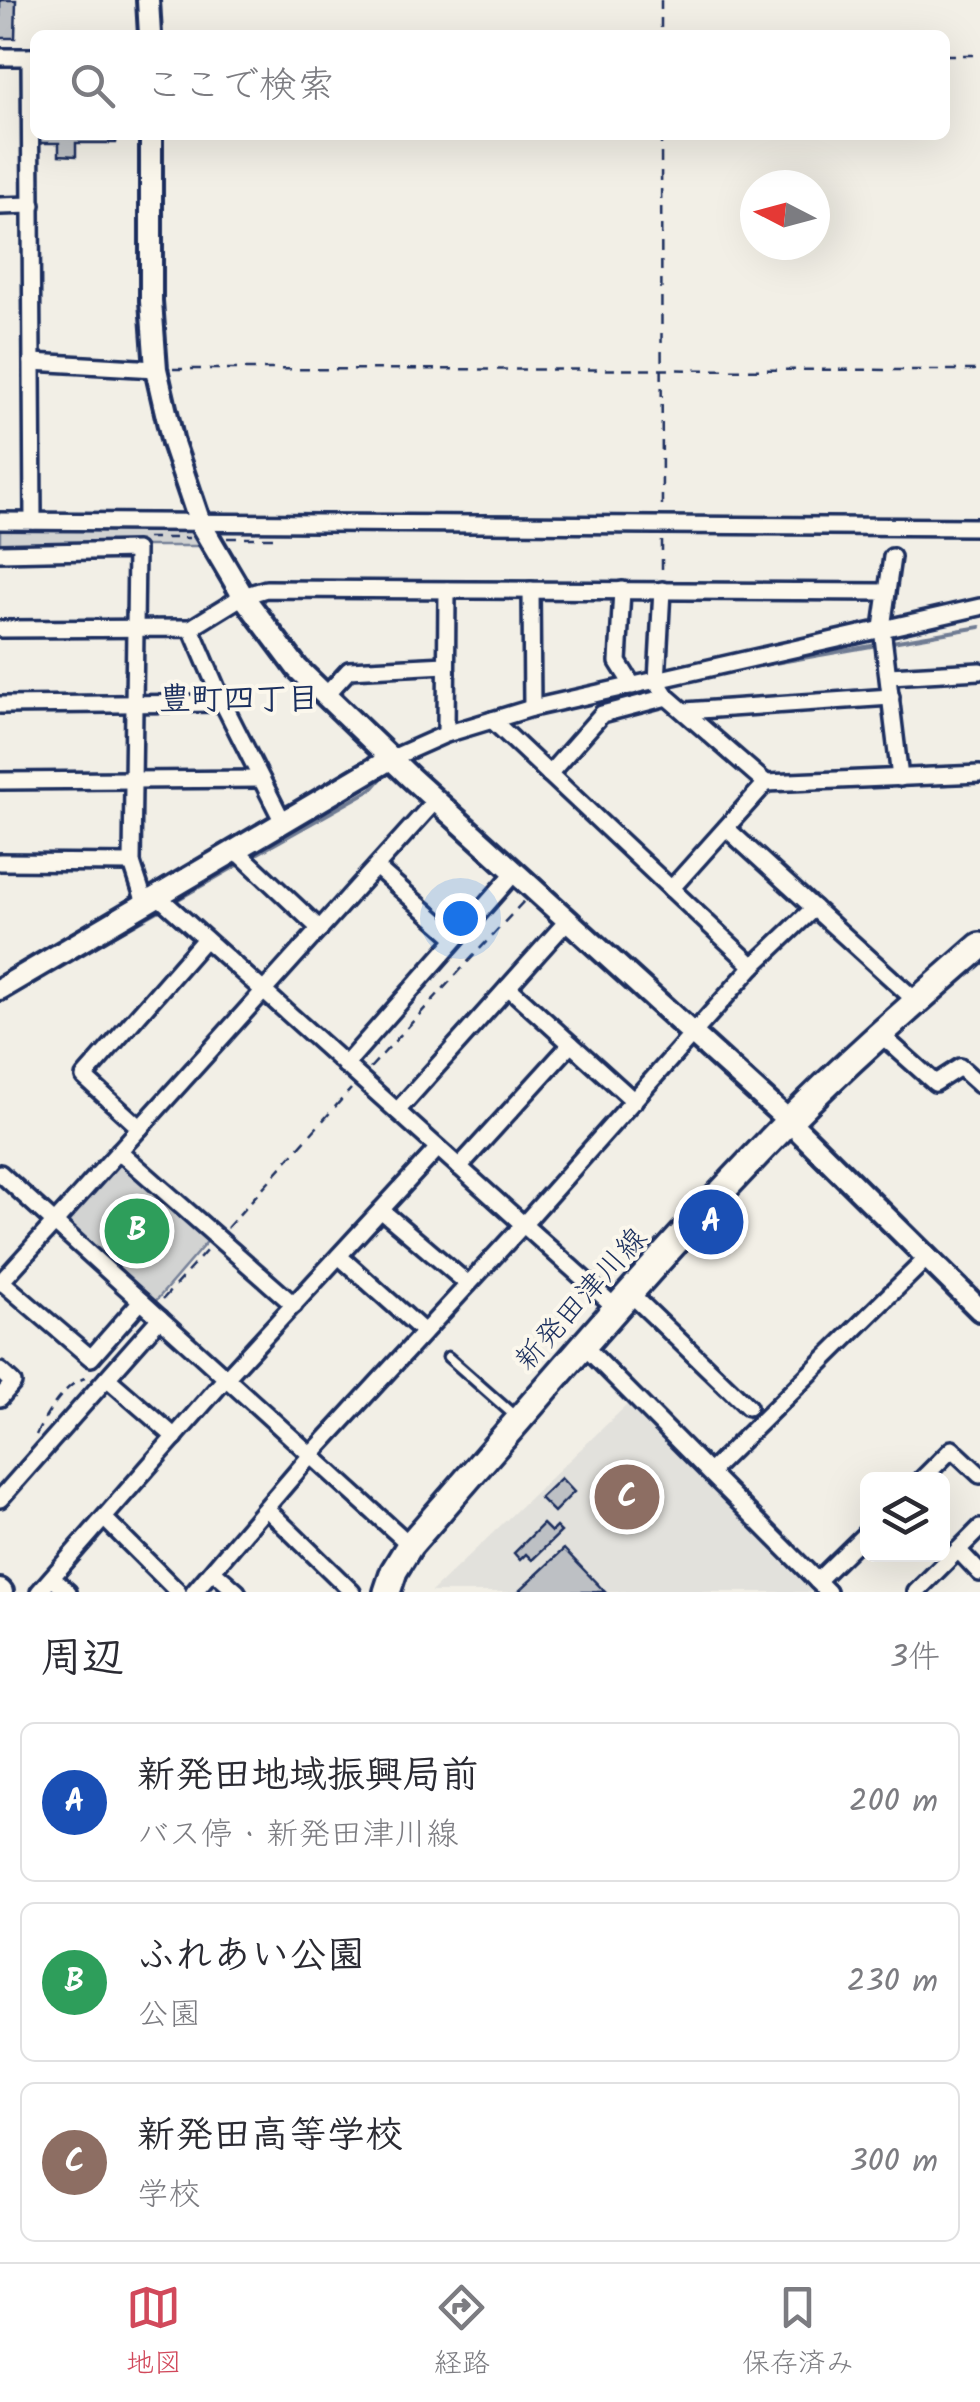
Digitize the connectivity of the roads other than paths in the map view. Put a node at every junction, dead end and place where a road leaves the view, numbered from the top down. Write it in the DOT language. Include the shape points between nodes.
graph roads {
  1 [pos="148,0"];
  2 [pos="150,30"];
  3 [pos="0,57"];
  4 [pos="30,57"];
  5 [pos="32,140"];
  6 [pos="151,140"];
  7 [pos="0,206"];
  8 [pos="32,206"];
  9 [pos="32,362"];
  10 [pos="156,369"];
  11 [pos="0,521"];
  12 [pos="32,522"];
  13 [pos="200,524"];
  14 [pos="980,527"];
  15 [pos="0,553"];
  16 [pos="892,556"];
  17 [pos="446,590"];
  18 [pos="531,590"];
  19 [pos="622,590"];
  20 [pos="662,590"];
  21 [pos="886,592"];
  22 [pos="243,596"];
  23 [pos="980,608"];
  24 [pos="136,628"];
  25 [pos="191,628"];
  26 [pos="882,628"];
  27 [pos="0,629"];
  28 [pos="446,665"];
  29 [pos="980,671"];
  30 [pos="889,676"];
  31 [pos="657,681"];
  32 [pos="633,686"];
  33 [pos="326,696"];
  34 [pos="891,697"];
  35 [pos="668,698"];
  36 [pos="222,702"];
  37 [pos="135,705"];
  38 [pos="0,706"];
  39 [pos="532,708"];
  40 [pos="686,711"];
  41 [pos="492,720"];
  42 [pos="446,734"];
  43 [pos="392,758"];
  44 [pos="550,774"];
  45 [pos="980,774"];
  46 [pos="262,778"];
  47 [pos="900,778"];
  48 [pos="0,781"];
  49 [pos="134,781"];
  50 [pos="766,783"];
  51 [pos="436,800"];
  52 [pos="283,822"];
  53 [pos="726,828"];
  54 [pos="236,850"];
  55 [pos="0,862"];
  56 [pos="132,863"];
  57 [pos="376,867"];
  58 [pos="515,872"];
  59 [pos="672,889"];
  60 [pos="152,900"];
  61 [pos="814,908"];
  62 [pos="568,920"];
  63 [pos="320,929"];
  64 [pos="456,938"];
  65 [pos="206,940"];
  66 [pos="976,958"];
  67 [pos="754,966"];
  68 [pos="508,987"];
  69 [pos="0,989"];
  70 [pos="263,992"];
  71 [pos="915,1000"];
  72 [pos="880,1033"];
  73 [pos="694,1034"];
  74 [pos="571,1044"];
  75 [pos="345,1064"];
  76 [pos="980,1085"];
  77 [pos="634,1101"];
  78 [pos="397,1111"];
  79 [pos="789,1121"];
  80 [pos="140,1128"];
  81 [pos="438,1148"];
  82 [pos="119,1151"];
  83 [pos="459,1167"];
  84 [pos="0,1173"];
  85 [pos="381,1210"];
  86 [pos="54,1222"];
  87 [pos="523,1225"];
  88 [pos="339,1256"];
  89 [pos="927,1258"];
  90 [pos="1,1282"];
  91 [pos="468,1284"];
  92 [pos="622,1300"];
  93 [pos="294,1304"];
  94 [pos="151,1310"];
  95 [pos="980,1310"];
  96 [pos="424,1332"];
  97 [pos="583,1346"];
  98 [pos="448,1357"];
  99 [pos="0,1371"];
  100 [pos="100,1378"];
  101 [pos="226,1378"];
  102 [pos="0,1398"];
  103 [pos="748,1407"];
  104 [pos="519,1420"];
  105 [pos="174,1437"];
  106 [pos="312,1455"];
  107 [pos="710,1472"];
  108 [pos="928,1472"];
  109 [pos="980,1476"];
  110 [pos="0,1499"];
  111 [pos="266,1508"];
  112 [pos="104,1518"];
  113 [pos="980,1528"];
  114 [pos="860,1542"];
  115 [pos="410,1545"];
  116 [pos="958,1550"];
  117 [pos="213,1571"];
  118 [pos="980,1572"];
  119 [pos="52,1578"];
  120 [pos="823,1586"];
  121 [pos="40,1592"];
  122 [pos="68,1592"];
  123 [pos="178,1592"];
  124 [pos="194,1592"];
  125 [pos="237,1592"];
  126 [pos="350,1592"];
  127 [pos="387,1592"];
  128 [pos="916,1592"];
  1 -- 2 [label="street"];
  3 -- 4 [label="street"];
  5 -- 8 [label="street"];
  6 -- 10 [label="street"];
  7 -- 8 [label="street"];
  8 -- 9 [label="street"];
  9 -- 10 [label="street"];
  9 -- 12 [label="street"];
  10 -- 13 [label="street"];
  11 -- 12 [label="street"];
  12 -- 13 [label="street"];
  13 -- 14 [label="street"];
  13 -- 22 [label="street"];
  15 -- 24 [label="street" via="136,550"];
  16 -- 21 [label="street"];
  17 -- 18 [label="street"];
  17 -- 22 [label="street" via="266,589"];
  17 -- 28 [label="street"];
  18 -- 19 [label="street"];
  18 -- 39 [label="street"];
  19 -- 20 [label="street"];
  19 -- 32 [label="street" via="618,662"];
  20 -- 21 [label="street"];
  20 -- 31 [label="street"];
  21 -- 26 [label="street"];
  22 -- 25 [label="street"];
  22 -- 33 [label="street"];
  23 -- 26 [label="street"];
  24 -- 25 [label="street"];
  24 -- 27 [label="street"];
  24 -- 37 [label="street"];
  25 -- 36 [label="street"];
  26 -- 30 [label="street"];
  26 -- 31 [label="street"];
  28 -- 33 [label="street" via="349,670"];
  28 -- 42 [label="street"];
  29 -- 30 [label="street"];
  30 -- 34 [label="street"];
  31 -- 32 [label="street"];
  31 -- 35 [label="street"];
  32 -- 39 [label="street"];
  33 -- 43 [label="street"];
  34 -- 40 [label="street"];
  34 -- 47 [label="street"];
  35 -- 40 [label="street"];
  35 -- 44 [label="street" via="602,714"];
  36 -- 37 [label="street"];
  36 -- 46 [label="street"];
  37 -- 38 [label="street"];
  37 -- 49 [label="street"];
  39 -- 41 [label="street"];
  40 -- 50 [label="street"];
  41 -- 42 [label="street"];
  41 -- 44 [label="street"];
  42 -- 43 [label="street"];
  43 -- 51 [label="street"];
  43 -- 52 [label="street"];
  44 -- 59 [label="street"];
  45 -- 47 [label="street"];
  46 -- 49 [label="street"];
  46 -- 52 [label="street"];
  47 -- 50 [label="street"];
  48 -- 49 [label="street"];
  49 -- 56 [label="street"];
  50 -- 53 [label="street"];
  51 -- 57 [label="street"];
  51 -- 58 [label="street"];
  52 -- 54 [label="street"];
  53 -- 59 [label="street"];
  53 -- 61 [label="street"];
  54 -- 60 [label="street"];
  54 -- 63 [label="street"];
  55 -- 56 [label="street"];
  56 -- 60 [label="street"];
  57 -- 63 [label="street"];
  57 -- 64 [label="street"];
  58 -- 62 [label="street"];
  58 -- 64 [label="street"];
  59 -- 67 [label="street"];
  60 -- 65 [label="street"];
  60 -- 69 [label="street"];
  61 -- 67 [label="street"];
  61 -- 71 [label="street"];
  62 -- 68 [label="street"];
  62 -- 73 [label="street"];
  63 -- 70 [label="street"];
  64 -- 75 [label="street"];
  65 -- 70 [label="street"];
  65 -- 80 [label="street" via="84,1077"];
  66 -- 71 [label="main road, 新発田津川線"];
  67 -- 73 [label="street"];
  68 -- 74 [label="street"];
  68 -- 78 [label="street"];
  70 -- 75 [label="street"];
  70 -- 80 [label="street"];
  71 -- 72 [label="main road, 新発田津川線"];
  72 -- 76 [label="street" via="935,1083 960,1067"];
  72 -- 79 [label="main road, 新発田津川線"];
  73 -- 77 [label="street"];
  73 -- 79 [label="street"];
  74 -- 77 [label="street"];
  74 -- 83 [label="street"];
  75 -- 78 [label="street"];
  77 -- 87 [label="street"];
  78 -- 81 [label="street"];
  79 -- 89 [label="street"];
  79 -- 92 [label="main road, 新発田津川線"];
  80 -- 82 [label="street"];
  81 -- 83 [label="street"];
  81 -- 85 [label="street"];
  82 -- 86 [label="street"];
  82 -- 93 [label="street"];
  83 -- 87 [label="street"];
  84 -- 86 [label="street"];
  85 -- 88 [label="street"];
  85 -- 91 [label="street"];
  86 -- 90 [label="street"];
  86 -- 94 [label="street"];
  87 -- 91 [label="street"];
  87 -- 92 [label="street"];
  88 -- 93 [label="street"];
  88 -- 96 [label="street"];
  89 -- 95 [label="street"];
  89 -- 107 [label="street"];
  90 -- 94 [label="street" via="91,1358"];
  91 -- 96 [label="street"];
  92 -- 97 [label="main road, 新発田津川線"];
  92 -- 103 [label="street"];
  93 -- 101 [label="street"];
  94 -- 100 [label="street"];
  94 -- 101 [label="street"];
  96 -- 106 [label="street"];
  97 -- 104 [label="main road, 新発田津川線"];
  97 -- 107 [label="street"];
  98 -- 104 [label="lane"];
  99 -- 102 [label="street" via="13,1384"];
  100 -- 105 [label="street"];
  100 -- 110 [label="street"];
  101 -- 105 [label="street"];
  101 -- 106 [label="street"];
  104 -- 115 [label="main road, 新発田津川線"];
  105 -- 112 [label="street"];
  106 -- 111 [label="street"];
  106 -- 115 [label="street"];
  107 -- 120 [label="street"];
  108 -- 109 [label="street" via="952,1449"];
  111 -- 117 [label="street"];
  111 -- 126 [label="street"];
  112 -- 119 [label="street"];
  112 -- 123 [label="street"];
  113 -- 116 [label="street"];
  114 -- 120 [label="street"];
  115 -- 127 [label="main road, 新発田津川線"];
  116 -- 118 [label="street"];
  116 -- 128 [label="street"];
  117 -- 124 [label="street"];
  117 -- 125 [label="street"];
  119 -- 121 [label="street"];
  119 -- 122 [label="street"];
}
